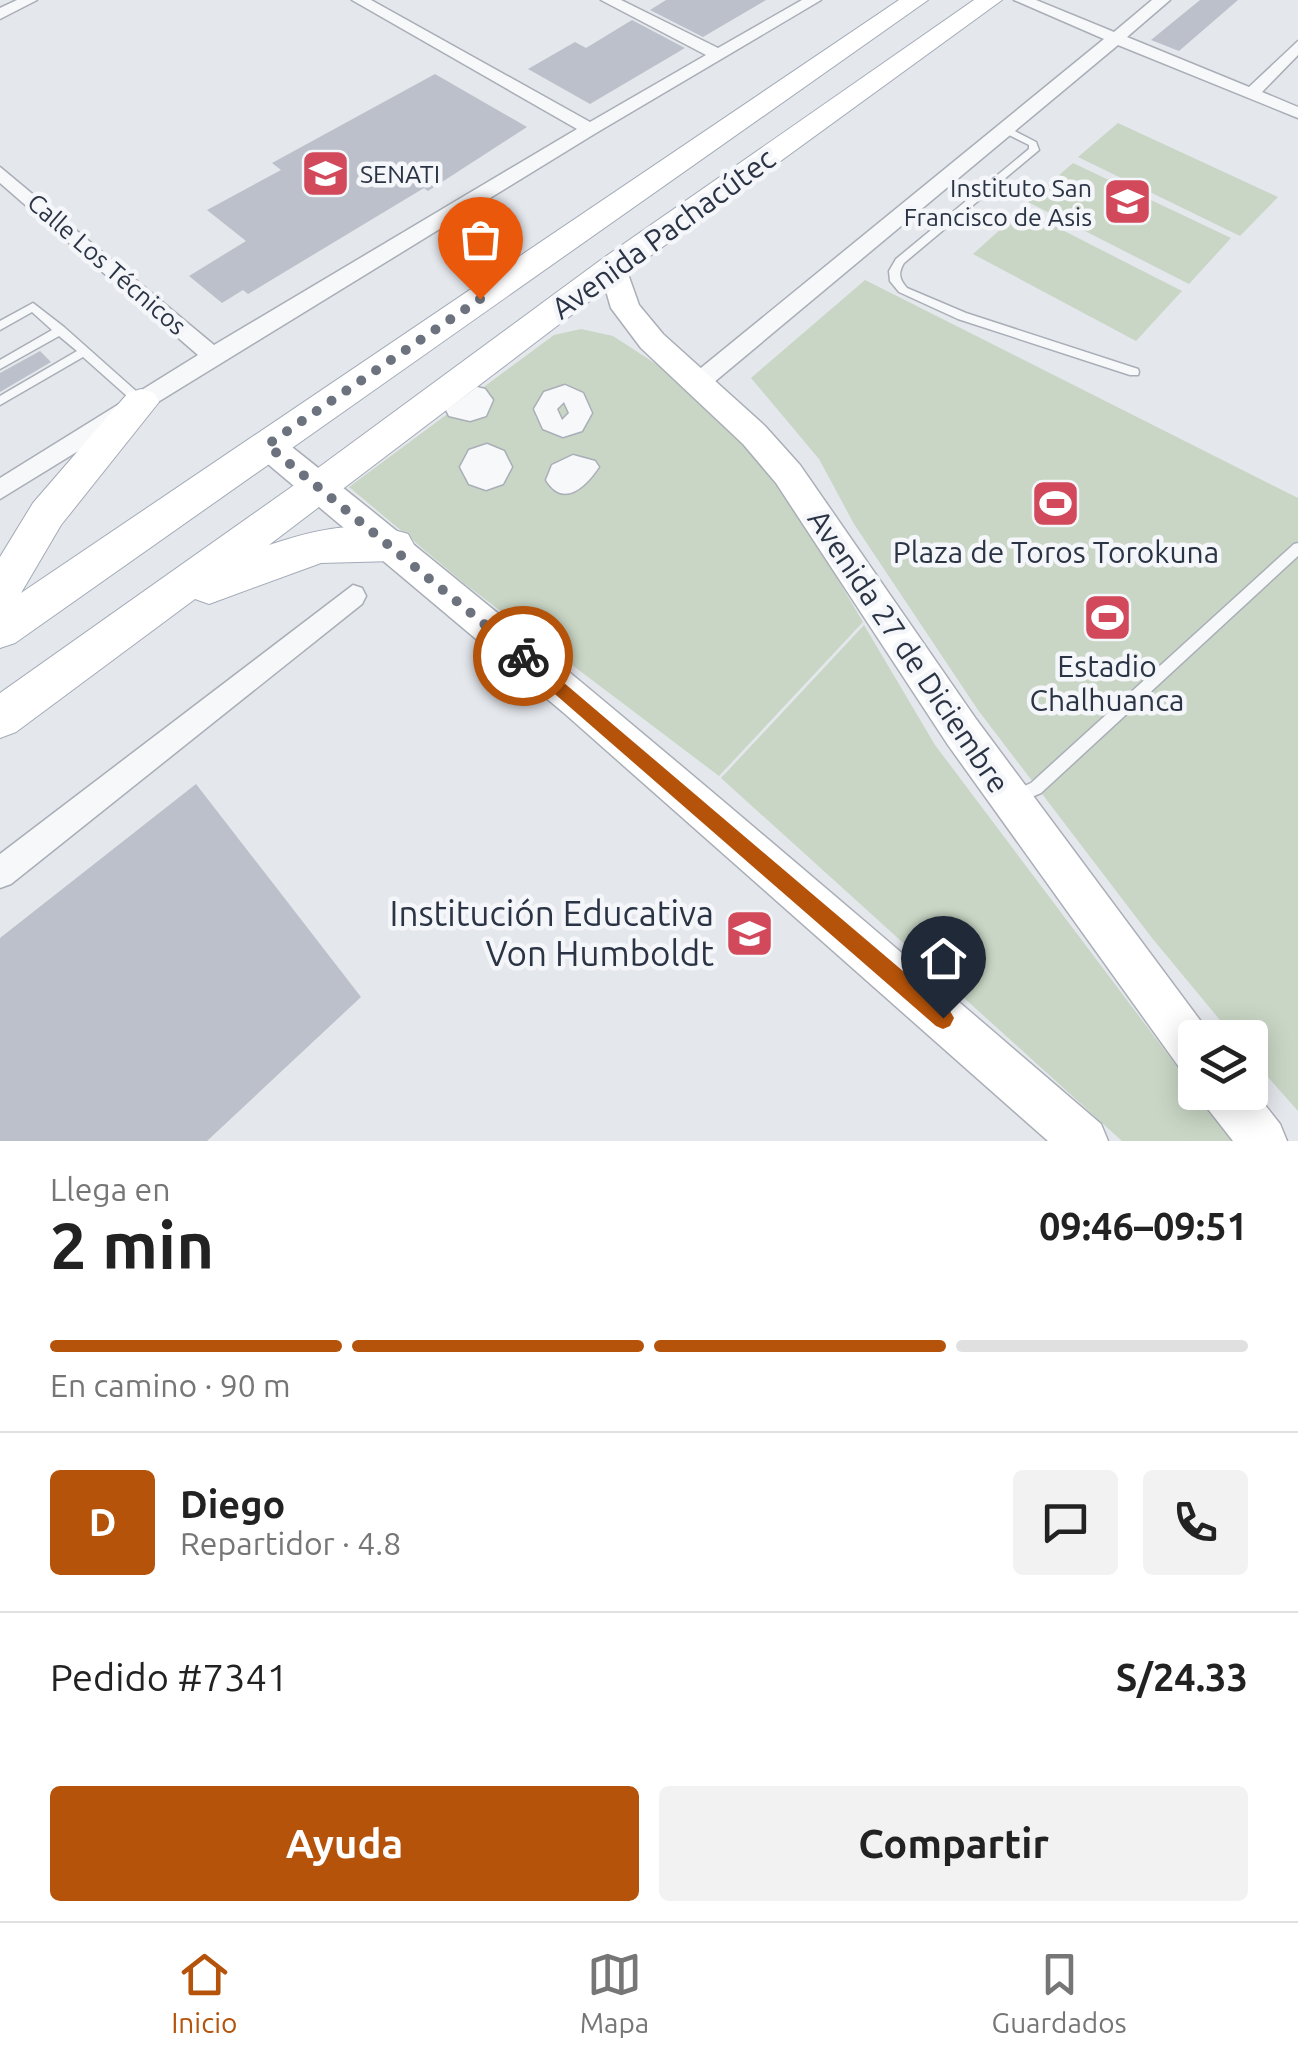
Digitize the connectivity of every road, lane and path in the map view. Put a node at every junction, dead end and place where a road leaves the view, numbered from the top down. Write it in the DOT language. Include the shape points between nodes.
graph roads {
  1 [pos="29,0"];
  2 [pos="360,0"];
  3 [pos="609,0"];
  4 [pos="813,0"];
  5 [pos="916,0"];
  6 [pos="990,0"];
  7 [pos="1022,0"];
  8 [pos="1162,0"];
  9 [pos="0,14"];
  10 [pos="877,26"];
  11 [pos="1116,39"];
  12 [pos="1298,46"];
  13 [pos="926,48"];
  14 [pos="720,56"];
  15 [pos="1251,94"];
  16 [pos="1298,113"];
  17 [pos="590,128"];
  18 [pos="1004,129"];
  19 [pos="0,173"];
  20 [pos="613,266"];
  21 [pos="0,326"];
  22 [pos="60,330"];
  23 [pos="84,352"];
  24 [pos="213,356"];
  25 [pos="0,365"];
  26 [pos="1134,372"];
  27 [pos="699,382"];
  28 [pos="0,401"];
  29 [pos="140,402"];
  30 [pos="267,445"];
  31 [pos="320,486"];
  32 [pos="0,490"];
  33 [pos="394,545"];
  34 [pos="1298,548"];
  35 [pos="0,592"];
  36 [pos="353,596"];
  37 [pos="0,630"];
  38 [pos="108,640"];
  39 [pos="0,718"];
  40 [pos="1011,800"];
  41 [pos="0,873"];
  42 [pos="1178,1028"];
  43 [pos="1240,1110"];
  44 [pos="1084,1141"];
  45 [pos="1263,1141"];
  1 -- 9 [label="street"];
  2 -- 17 [label="street"];
  3 -- 14 [label="street"];
  4 -- 14 [label="street"];
  5 -- 10 [label="main road, Avenida Pachacútec"];
  6 -- 13 [label="main road, Avenida Pachacútec"];
  7 -- 11 [label="street"];
  8 -- 11 [label="street"];
  10 -- 13 [label="main road" via="911,29"];
  10 -- 30 [label="main road, Avenida Pachacútec"];
  11 -- 15 [label="street"];
  11 -- 18 [label="street"];
  12 -- 15 [label="street"];
  13 -- 20 [label="main road, Avenida Pachacútec"];
  14 -- 17 [label="street"];
  15 -- 16 [label="street"];
  17 -- 24 [label="street"];
  18 -- 26 [label="lane" via="1034,150 900,261 895,281 962,316"];
  18 -- 27 [label="street"];
  19 -- 24 [label="street, Calle Los Técnicos"];
  20 -- 27 [label="street, Avenida 27 de Diciembre" via="625,308"];
  20 -- 31 [label="main road, Avenida Pachacútec"];
  21 -- 22 [label="lane" via="33,307"];
  22 -- 23 [label="lane"];
  22 -- 25 [label="lane"];
  23 -- 28 [label="lane"];
  23 -- 29 [label="lane"];
  24 -- 29 [label="street"];
  27 -- 40 [label="street, Avenida 27 de Diciembre" via="788,474"];
  29 -- 32 [label="street"];
  29 -- 35 [label="main road" via="47,514"];
  30 -- 31 [label="street"];
  30 -- 37 [label="main road, Avenida Pachacútec"];
  31 -- 33 [label="street"];
  31 -- 38 [label="main road, Avenida Pachacútec"];
  33 -- 38 [label="main road" via="357,539 313,546 210,586"];
  33 -- 44 [label="street"];
  34 -- 40 [label="lane" via="1036,788"];
  36 -- 41 [label="street"];
  38 -- 39 [label="main road, Avenida Pachacútec"];
  40 -- 42 [label="street, Avenida 27 de Diciembre"];
  43 -- 45 [label="street"];
}
